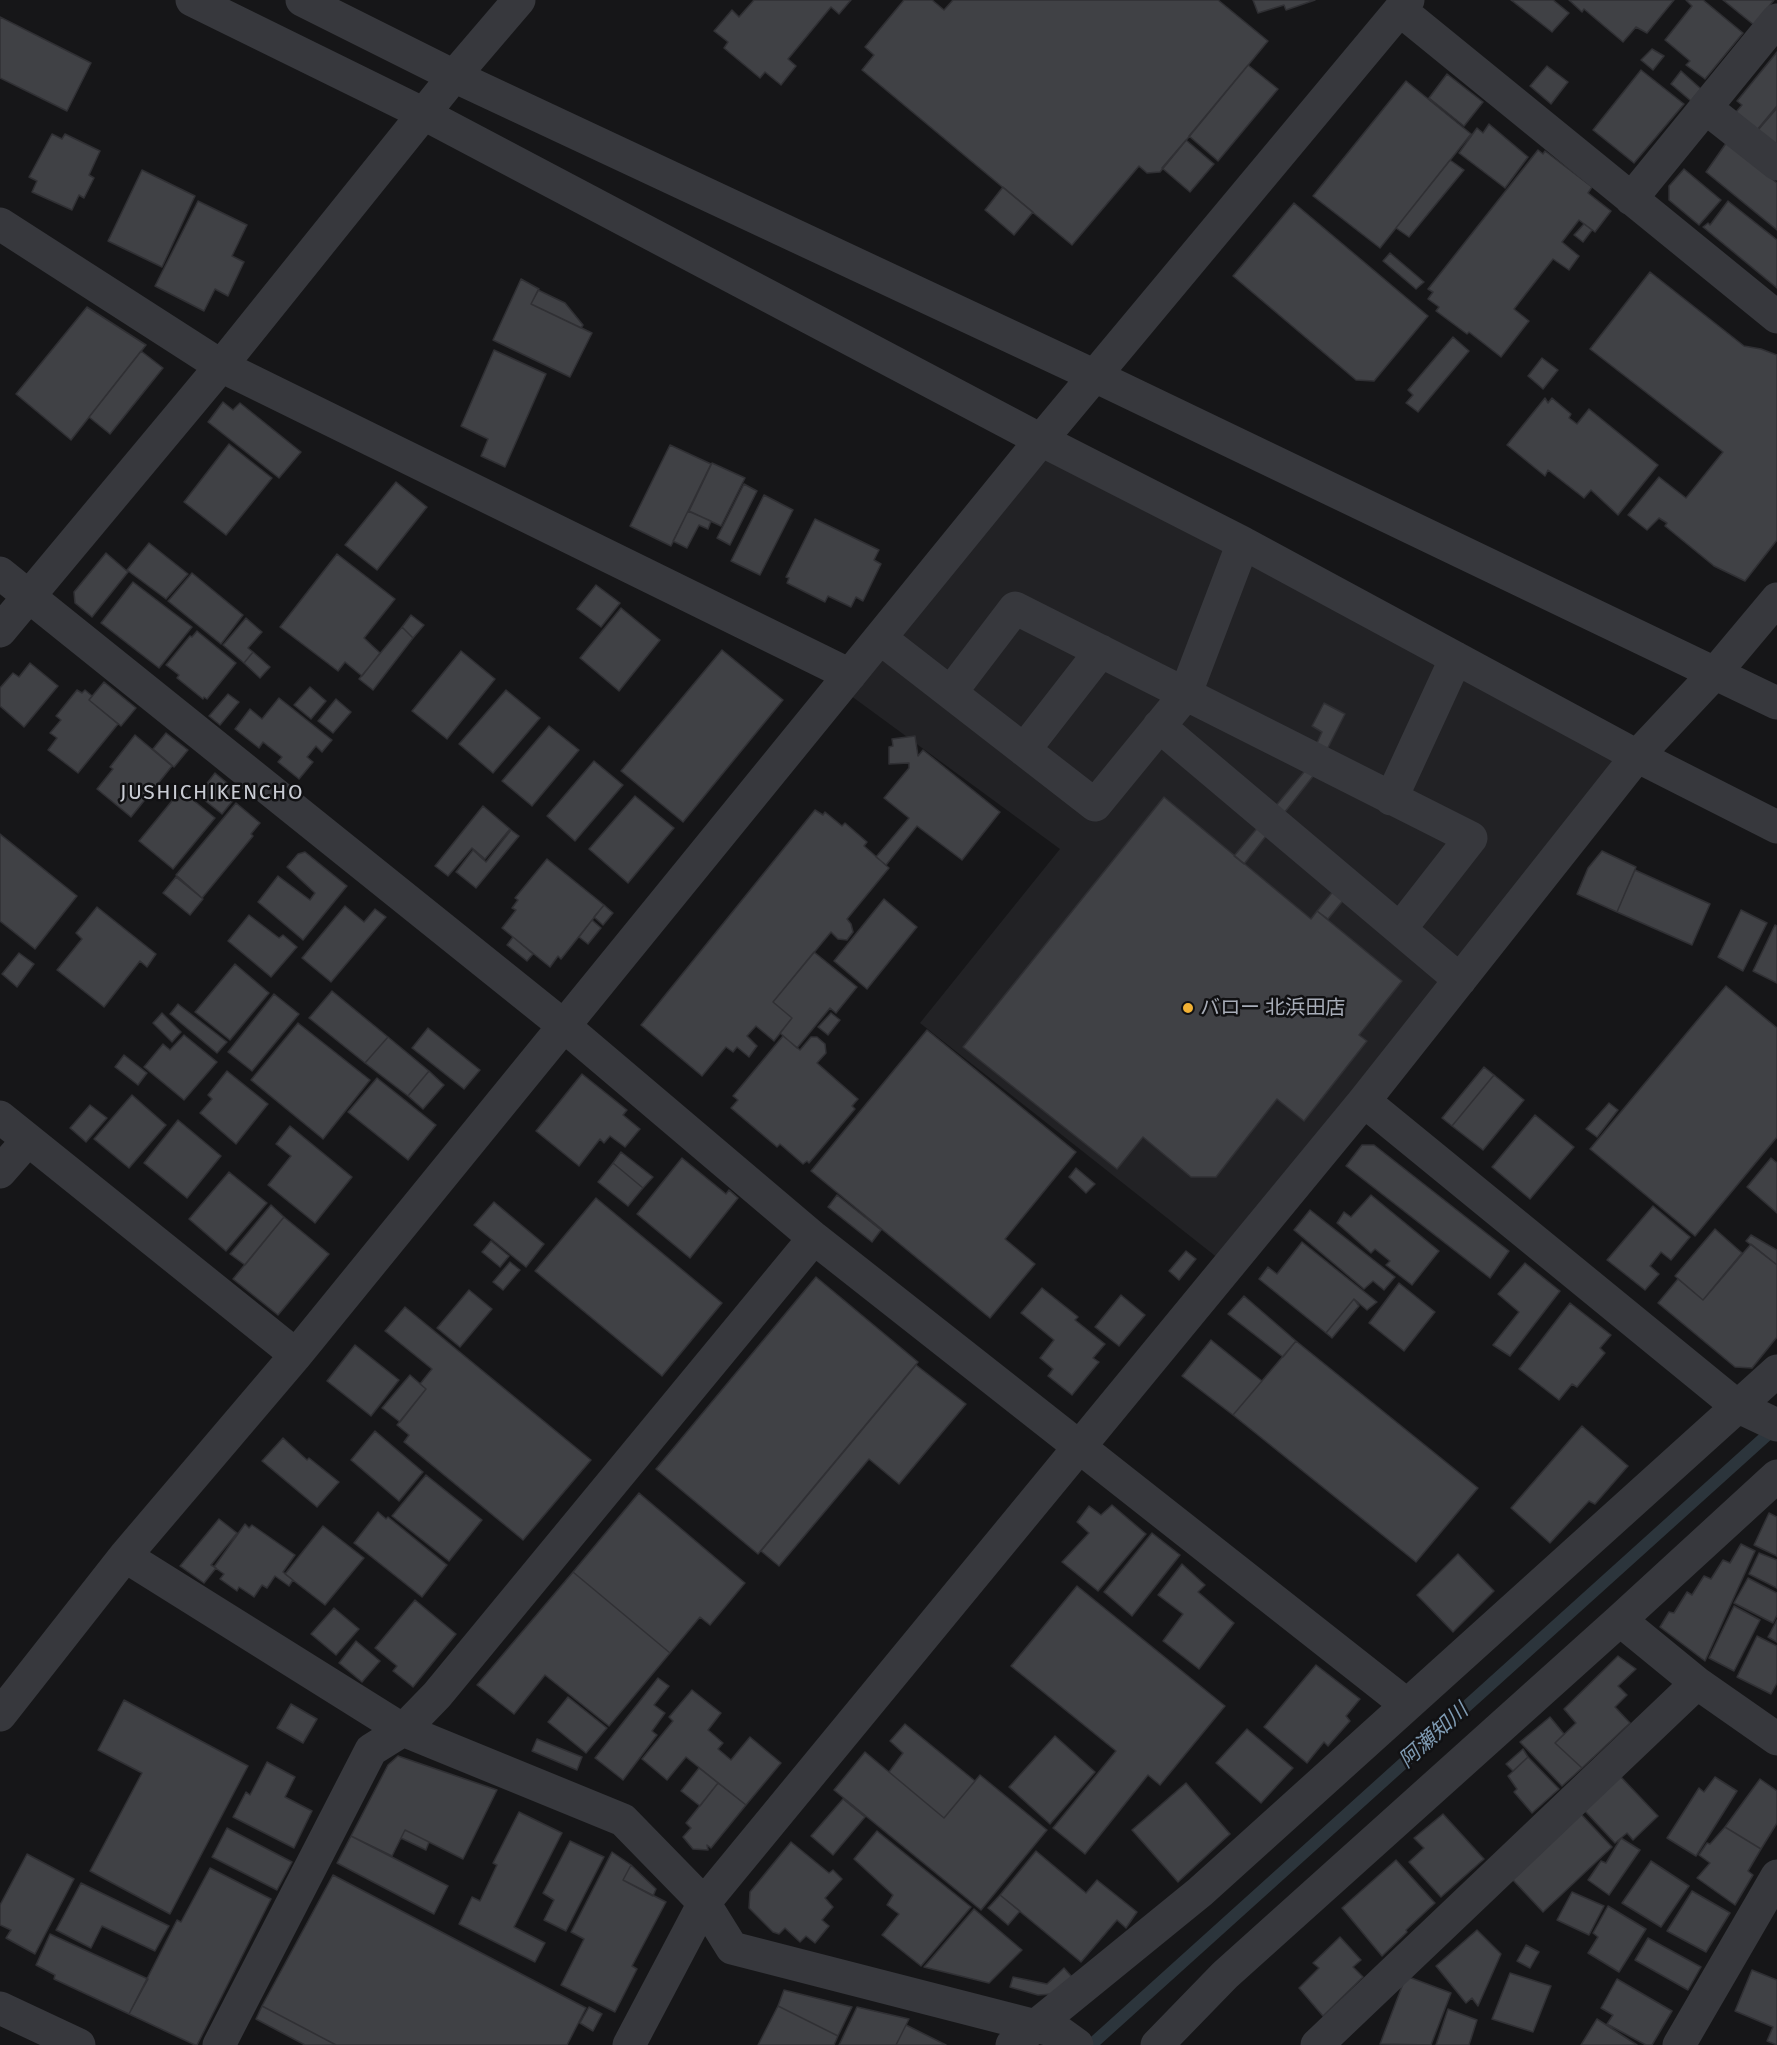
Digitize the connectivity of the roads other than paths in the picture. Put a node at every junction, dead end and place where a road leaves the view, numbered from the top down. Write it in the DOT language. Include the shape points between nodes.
graph roads {
  1 [pos="192,0"];
  2 [pos="302,0"];
  3 [pos="519,0"];
  4 [pos="1404,5"];
  5 [pos="1777,20"];
  6 [pos="454,76"];
  7 [pos="1706,108"];
  8 [pos="424,114"];
  9 [pos="1777,164"];
  10 [pos="1631,199"];
  11 [pos="0,224"];
  12 [pos="1777,317"];
  13 [pos="221,366"];
  14 [pos="1095,376"];
  15 [pos="1041,440"];
  16 [pos="1243,543"];
  17 [pos="0,573"];
  18 [pos="28,596"];
  19 [pos="1777,599"];
  20 [pos="0,631"];
  21 [pos="880,638"];
  22 [pos="1101,651"];
  23 [pos="1456,658"];
  24 [pos="1715,672"];
  25 [pos="850,675"];
  26 [pos="951,693"];
  27 [pos="1185,695"];
  28 [pos="1777,704"];
  29 [pos="1160,726"];
  30 [pos="1024,750"];
  31 [pos="1637,756"];
  32 [pos="1392,799"];
  33 [pos="1777,827"];
  34 [pos="1400,929"];
  35 [pos="1460,980"];
  36 [pos="564,1026"];
  37 [pos="1364,1101"];
  38 [pos="0,1118"];
  39 [pos="28,1140"];
  40 [pos="0,1172"];
  41 [pos="814,1238"];
  42 [pos="296,1354"];
  43 [pos="1777,1371"];
  44 [pos="1755,1414"];
  45 [pos="1080,1447"];
  46 [pos="1777,1476"];
  47 [pos="125,1556"];
  48 [pos="1620,1620"];
  49 [pos="1696,1683"];
  50 [pos="1407,1705"];
  51 [pos="0,1715"];
  52 [pos="403,1730"];
  53 [pos="1777,1739"];
  54 [pos="1777,1876"];
  55 [pos="704,1903"];
  56 [pos="0,2008"];
  57 [pos="1046,2037"];
  58 [pos="79,2045"];
  59 [pos="219,2045"];
  60 [pos="629,2045"];
  61 [pos="1157,2045"];
  62 [pos="1317,2045"];
  63 [pos="1679,2045"];
  1 -- 8 [label="street"];
  2 -- 6 [label="street"];
  3 -- 6 [label="street"];
  4 -- 10 [label="street"];
  4 -- 14 [label="street"];
  5 -- 7 [label="street"];
  6 -- 8 [label="street"];
  6 -- 14 [label="street"];
  7 -- 9 [label="street"];
  7 -- 10 [label="street"];
  8 -- 13 [label="street"];
  8 -- 15 [label="street"];
  10 -- 12 [label="street"];
  11 -- 13 [label="street"];
  13 -- 18 [label="street"];
  13 -- 25 [label="street"];
  14 -- 15 [label="street"];
  14 -- 24 [label="street"];
  15 -- 16 [label="street"];
  15 -- 21 [label="street"];
  16 -- 23 [label="street"];
  16 -- 27 [label="street"];
  17 -- 18 [label="street"];
  18 -- 20 [label="street"];
  18 -- 36 [label="street"];
  19 -- 24 [label="street"];
  21 -- 25 [label="street"];
  21 -- 26 [label="street"];
  22 -- 26 [label="street" via="1015,608"];
  22 -- 27 [label="street"];
  22 -- 30 [label="street"];
  23 -- 31 [label="street"];
  23 -- 32 [label="street"];
  24 -- 28 [label="street"];
  24 -- 31 [label="street"];
  25 -- 36 [label="street"];
  26 -- 30 [label="street"];
  27 -- 29 [label="street"];
  27 -- 32 [label="street"];
  29 -- 30 [label="street" via="1095,805"];
  29 -- 34 [label="street"];
  31 -- 33 [label="street"];
  31 -- 35 [label="street"];
  32 -- 34 [label="street" via="1471,838"];
  34 -- 35 [label="street"];
  35 -- 37 [label="street"];
  36 -- 41 [label="street"];
  36 -- 42 [label="street"];
  37 -- 44 [label="street"];
  37 -- 45 [label="street"];
  38 -- 39 [label="street"];
  39 -- 40 [label="street"];
  39 -- 42 [label="street"];
  41 -- 45 [label="street"];
  41 -- 52 [label="street" via="437,1695"];
  42 -- 47 [label="street"];
  43 -- 44 [label="street"];
  44 -- 50 [label="street"];
  45 -- 50 [label="street"];
  45 -- 55 [label="street"];
  46 -- 48 [label="street"];
  47 -- 51 [label="street"];
  47 -- 52 [label="street"];
  48 -- 49 [label="street"];
  48 -- 61 [label="street" via="1225,1975"];
  49 -- 53 [label="street"];
  49 -- 62 [label="street"];
  50 -- 57 [label="street"];
  52 -- 55 [label="street" via="623,1820"];
  52 -- 59 [label="street" via="372,1750"];
  54 -- 63 [label="street"];
  55 -- 57 [label="street" via="732,1948"];
  55 -- 60 [label="street"];
  56 -- 58 [label="street"];
}
